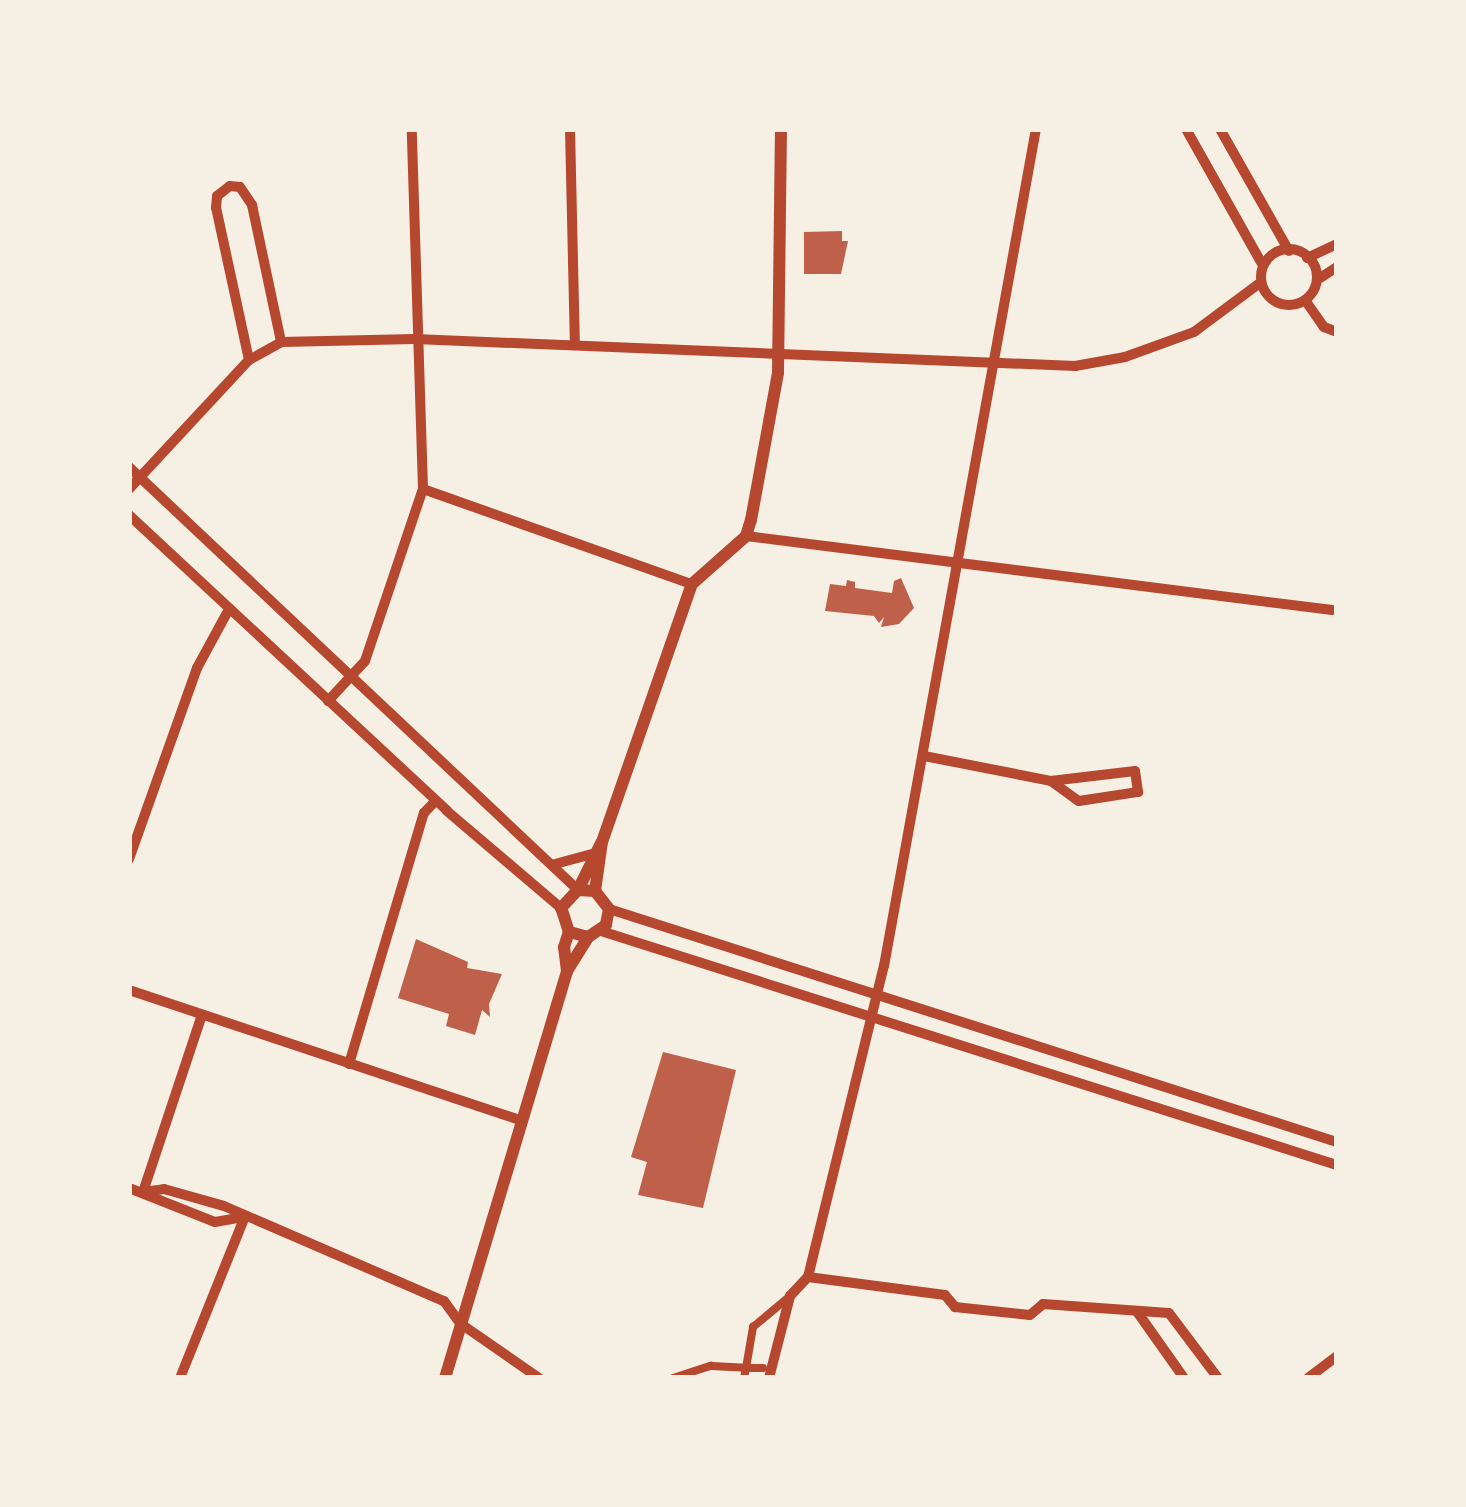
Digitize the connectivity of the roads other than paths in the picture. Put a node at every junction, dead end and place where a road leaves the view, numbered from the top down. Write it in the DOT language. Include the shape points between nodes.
graph roads {
  1 [pos="412,129"];
  2 [pos="570,129"];
  3 [pos="781,129"];
  4 [pos="1036,129"];
  5 [pos="1186,129"];
  6 [pos="1220,129"];
  7 [pos="1337,244"];
  8 [pos="1288,251"];
  9 [pos="1307,258"];
  10 [pos="1262,262"];
  11 [pos="1337,267"];
  12 [pos="1320,278"];
  13 [pos="1259,284"];
  14 [pos="1305,300"];
  15 [pos="1337,332"];
  16 [pos="415,339"];
  17 [pos="281,342"];
  18 [pos="575,344"];
  19 [pos="778,355"];
  20 [pos="249,360"];
  21 [pos="991,365"];
  22 [pos="129,467"];
  23 [pos="140,477"];
  24 [pos="129,489"];
  25 [pos="423,489"];
  26 [pos="129,515"];
  27 [pos="746,536"];
  28 [pos="955,564"];
  29 [pos="692,584"];
  30 [pos="1337,595"];
  31 [pos="229,608"];
  32 [pos="1335,611"];
  33 [pos="352,674"];
  34 [pos="328,701"];
  35 [pos="924,757"];
  36 [pos="1051,781"];
  37 [pos="435,801"];
  38 [pos="602,842"];
  39 [pos="592,854"];
  40 [pos="129,859"];
  41 [pos="555,864"];
  42 [pos="578,890"];
  43 [pos="596,891"];
  44 [pos="561,908"];
  45 [pos="609,909"];
  46 [pos="569,932"];
  47 [pos="594,934"];
  48 [pos="567,971"];
  49 [pos="129,990"];
  50 [pos="878,993"];
  51 [pos="202,1015"];
  52 [pos="873,1018"];
  53 [pos="349,1064"];
  54 [pos="1159,1086"];
  55 [pos="1151,1107"];
  56 [pos="522,1121"];
  57 [pos="1337,1142"];
  58 [pos="1337,1165"];
  59 [pos="129,1188"];
  60 [pos="143,1192"];
  61 [pos="245,1216"];
  62 [pos="808,1277"];
  63 [pos="790,1296"];
  64 [pos="1138,1313"];
  65 [pos="461,1324"];
  66 [pos="1337,1356"];
  67 [pos="745,1373"];
  68 [pos="766,1373"];
  69 [pos="180,1378"];
  70 [pos="445,1378"];
  71 [pos="538,1378"];
  72 [pos="673,1378"];
  73 [pos="1184,1378"];
  74 [pos="1218,1378"];
  75 [pos="1308,1378"];
  1 -- 16 [label="street"];
  2 -- 18 [label="street"];
  3 -- 19 [label="street"];
  4 -- 21 [label="street"];
  5 -- 10 [label="street"];
  6 -- 8 [label="street"];
  7 -- 9 [label="street"];
  8 -- 9 [label="street"];
  8 -- 10 [label="street"];
  9 -- 12 [label="street"];
  10 -- 13 [label="street"];
  11 -- 12 [label="street"];
  12 -- 14 [label="street"];
  13 -- 14 [label="street" via="1270,298"];
  13 -- 21 [label="street" via="1207,325 1143,352 1075,366"];
  14 -- 15 [label="street"];
  16 -- 17 [label="street"];
  16 -- 18 [label="street"];
  16 -- 25 [label="street"];
  17 -- 20 [label="street"];
  17 -- 20 [label="street" via="252,205 230,186 216,208"];
  18 -- 19 [label="street"];
  19 -- 21 [label="street"];
  19 -- 27 [label="street"];
  20 -- 23 [label="street"];
  21 -- 28 [label="street"];
  22 -- 23 [label="street"];
  23 -- 24 [label="street"];
  23 -- 33 [label="street"];
  25 -- 29 [label="street"];
  25 -- 33 [label="street" via="365,661"];
  26 -- 31 [label="street"];
  27 -- 28 [label="street"];
  27 -- 29 [label="street"];
  28 -- 32 [label="street"];
  28 -- 35 [label="street"];
  29 -- 38 [label="street"];
  30 -- 32 [label="street"];
  31 -- 34 [label="street"];
  31 -- 40 [label="street" via="197,668"];
  33 -- 34 [label="street"];
  33 -- 41 [label="street"];
  34 -- 37 [label="street"];
  35 -- 36 [label="street"];
  35 -- 50 [label="street"];
  36 -- 36 [label="street" via="1078,801 1138,792 1136,771"];
  37 -- 44 [label="street"];
  37 -- 53 [label="street" via="424,813"];
  38 -- 39 [label="street"];
  38 -- 43 [label="street"];
  39 -- 41 [label="street"];
  39 -- 42 [label="street"];
  41 -- 42 [label="street"];
  42 -- 43 [label="street"];
  42 -- 44 [label="street"];
  43 -- 45 [label="street"];
  44 -- 46 [label="street"];
  45 -- 47 [label="street"];
  45 -- 50 [label="street"];
  46 -- 47 [label="street"];
  46 -- 48 [label="street"];
  47 -- 48 [label="street"];
  47 -- 52 [label="street"];
  48 -- 56 [label="street"];
  49 -- 51 [label="street"];
  50 -- 52 [label="street"];
  50 -- 54 [label="street"];
  51 -- 53 [label="street"];
  51 -- 60 [label="street"];
  52 -- 55 [label="street"];
  52 -- 62 [label="street"];
  53 -- 56 [label="street"];
  54 -- 55 [label="street"];
  54 -- 57 [label="street"];
  55 -- 58 [label="street"];
  56 -- 65 [label="street"];
  59 -- 60 [label="street"];
  60 -- 61 [label="street" via="164,1189"];
  61 -- 65 [label="street" via="444,1301"];
  61 -- 69 [label="street"];
  62 -- 63 [label="street"];
  62 -- 64 [label="street" via="944,1294 955,1307"];
  63 -- 67 [label="street" via="753,1328"];
  63 -- 68 [label="street"];
  64 -- 73 [label="street"];
  64 -- 74 [label="street" via="1169,1313"];
  65 -- 70 [label="street"];
  65 -- 71 [label="street"];
  66 -- 75 [label="street"];
  67 -- 68 [label="street"];
  67 -- 72 [label="street" via="711,1366"];
}
